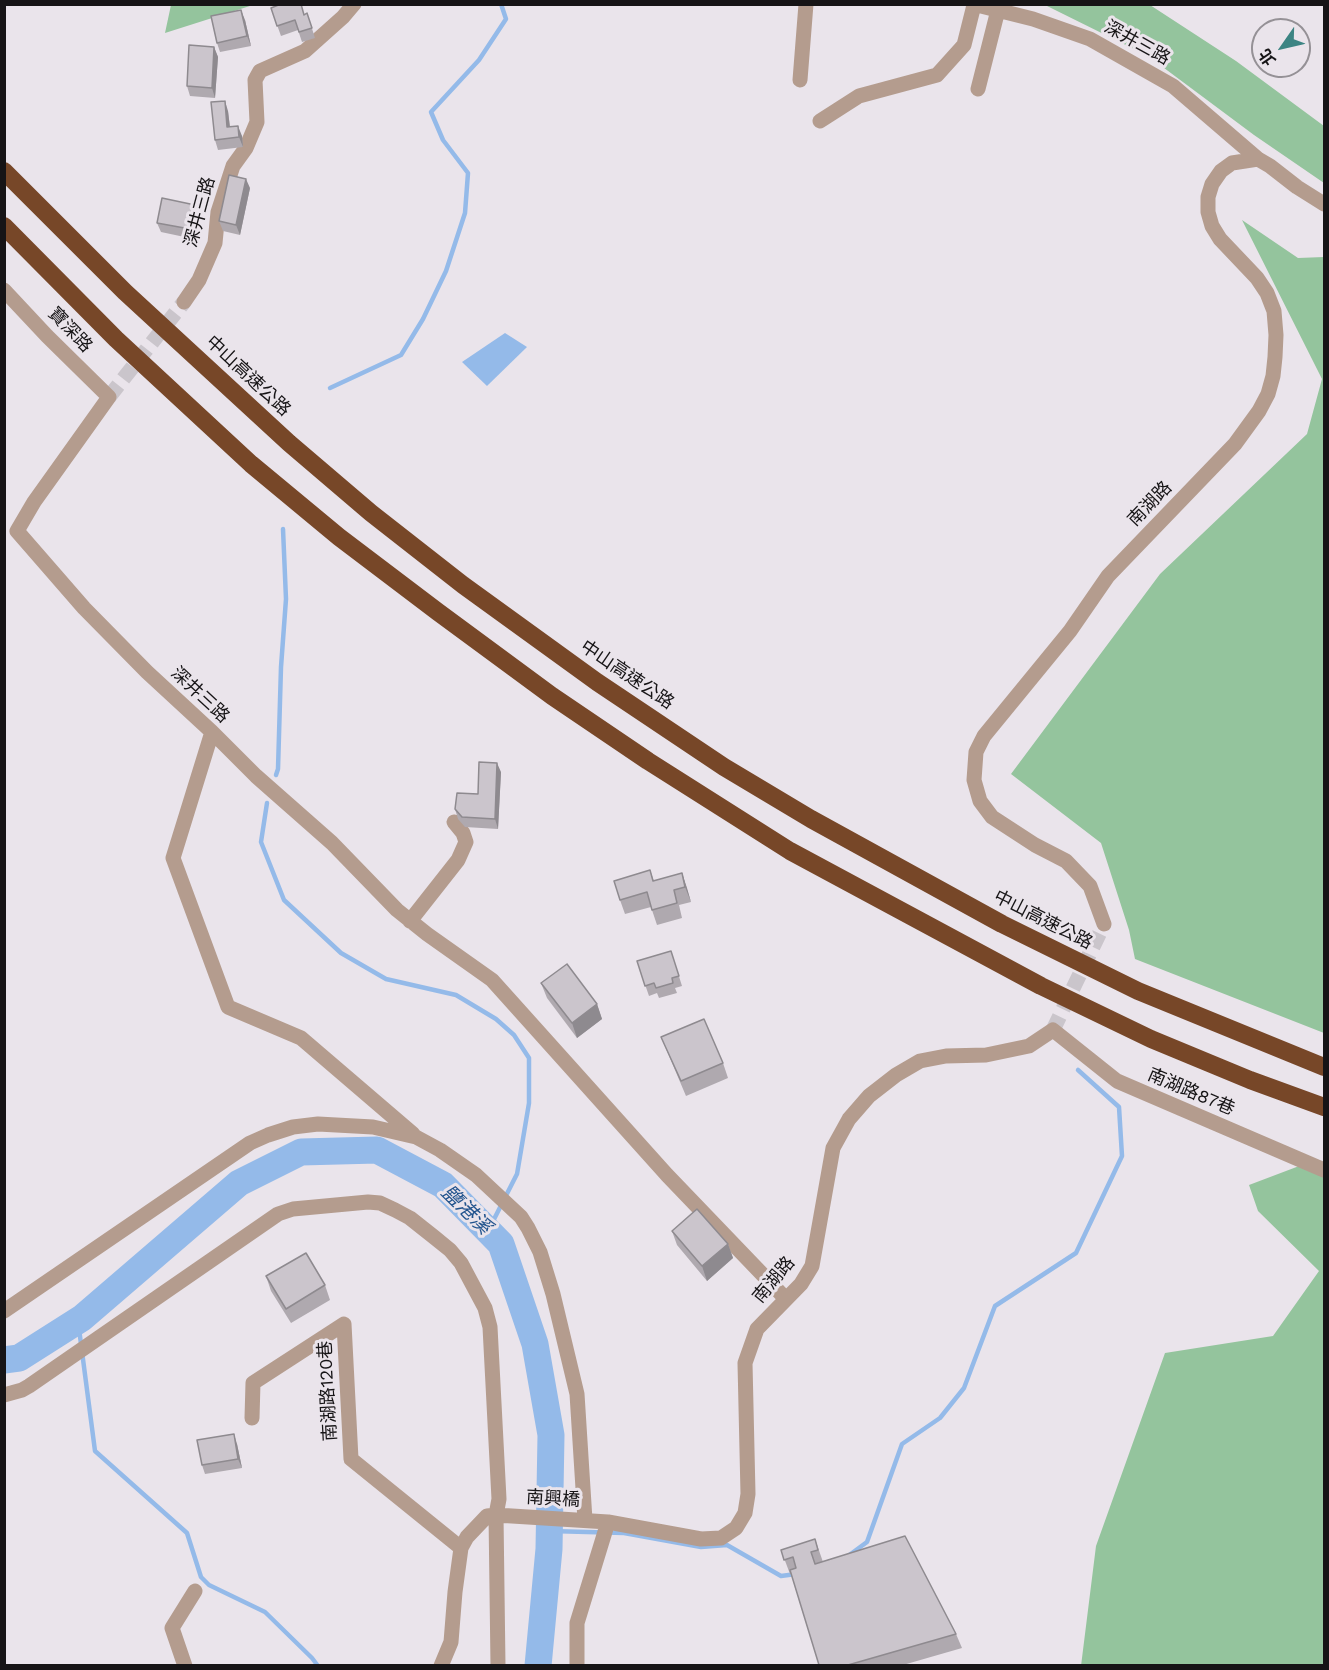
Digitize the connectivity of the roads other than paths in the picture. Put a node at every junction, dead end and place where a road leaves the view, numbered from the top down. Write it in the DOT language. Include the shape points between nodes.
graph roads {
  1 [pos="354,4"];
  2 [pos="806,4"];
  3 [pos="973,5"];
  4 [pos="998,10"];
  5 [pos="800,80"];
  6 [pos="978,89"];
  7 [pos="820,121"];
  8 [pos="1258,159"];
  9 [pos="4,171"];
  10 [pos="1324,204"];
  11 [pos="4,226"];
  12 [pos="4,290"];
  13 [pos="184,302"];
  14 [pos="109,397"];
  15 [pos="11,527"];
  16 [pos="212,732"];
  17 [pos="454,822"];
  18 [pos="410,921"];
  19 [pos="1104,924"];
  20 [pos="1053,1030"];
  21 [pos="1324,1067"];
  22 [pos="1324,1107"];
  23 [pos="416,1137"];
  24 [pos="1324,1170"];
  25 [pos="786,1299"];
  26 [pos="4,1311"];
  27 [pos="4,1395"];
  28 [pos="252,1418"];
  29 [pos="496,1515"];
  30 [pos="585,1520"];
  31 [pos="608,1522"];
  32 [pos="461,1548"];
  33 [pos="195,1591"];
  34 [pos="184,1665"];
  35 [pos="441,1665"];
  36 [pos="498,1665"];
  37 [pos="577,1665"];
  1 -- 13 [label="street, 深井三路" via="305,51 260,71 255,80 258,122 233,166 218,212 215,243 199,280"];
  2 -- 5 [label="street"];
  3 -- 4 [label="street, 深井三路"];
  3 -- 7 [label="street" via="964,45 937,75 859,96"];
  4 -- 6 [label="street"];
  4 -- 8 [label="street, 深井三路" via="1090,39 1163,80"];
  8 -- 10 [label="street"];
  8 -- 19 [label="street, 南湖路" via="1232,163 1221,171 1212,184 1208,212 1220,239 1257,278 1274,311 1276,335 1268,394 1248,428 1220,461 1108,576 1064,639 984,736 976,752 974,780 980,801 992,817 1066,861 1090,886"];
  9 -- 21 [label="highway, 中山高速公路" via="125,292 289,443 463,585 597,682 810,819 1002,924 1138,991"];
  11 -- 22 [label="highway" via="116,339 251,464 438,612 648,761 790,851 1041,986 1151,1038"];
  12 -- 14 [label="street, 寶深路"];
  14 -- 15 [label="street, 深井三路" via="34,502"];
  15 -- 16 [label="street, 深井三路" via="84,608"];
  16 -- 18 [label="street, 深井三路"];
  16 -- 23 [label="street" via="173,858 228,1007 301,1038"];
  17 -- 18 [label="street" via="466,842 458,861"];
  18 -- 25 [label="street, 深井三路" via="492,980 667,1175"];
  20 -- 24 [label="street, 南湖路87巷" via="1117,1081"];
  20 -- 25 [label="street, 南湖路" via="1029,1046 986,1055 920,1061 868,1096 833,1148 812,1266"];
  23 -- 26 [label="street" via="373,1127 318,1124 268,1134"];
  23 -- 30 [label="street" via="476,1175 520,1217 540,1252 577,1394"];
  25 -- 31 [label="street, 南湖路" via="757,1329 745,1363 748,1494 745,1513 736,1528 721,1538 701,1539"];
  27 -- 29 [label="street" via="22,1390 66,1361 278,1214 293,1209 380,1203 410,1218 450,1250 485,1308 490,1327 498,1476"];
  28 -- 32 [label="street, 南湖路120巷" via="253,1383 344,1324 351,1459"];
  29 -- 30 [label="street, 南興橋"];
  29 -- 32 [label="street" via="487,1516"];
  29 -- 36 [label="street"];
  30 -- 31 [label="street, 南興橋"];
  31 -- 37 [label="street" via="577,1623"];
  32 -- 35 [label="street" via="451,1642"];
  33 -- 34 [label="street" via="172,1628"];
}
